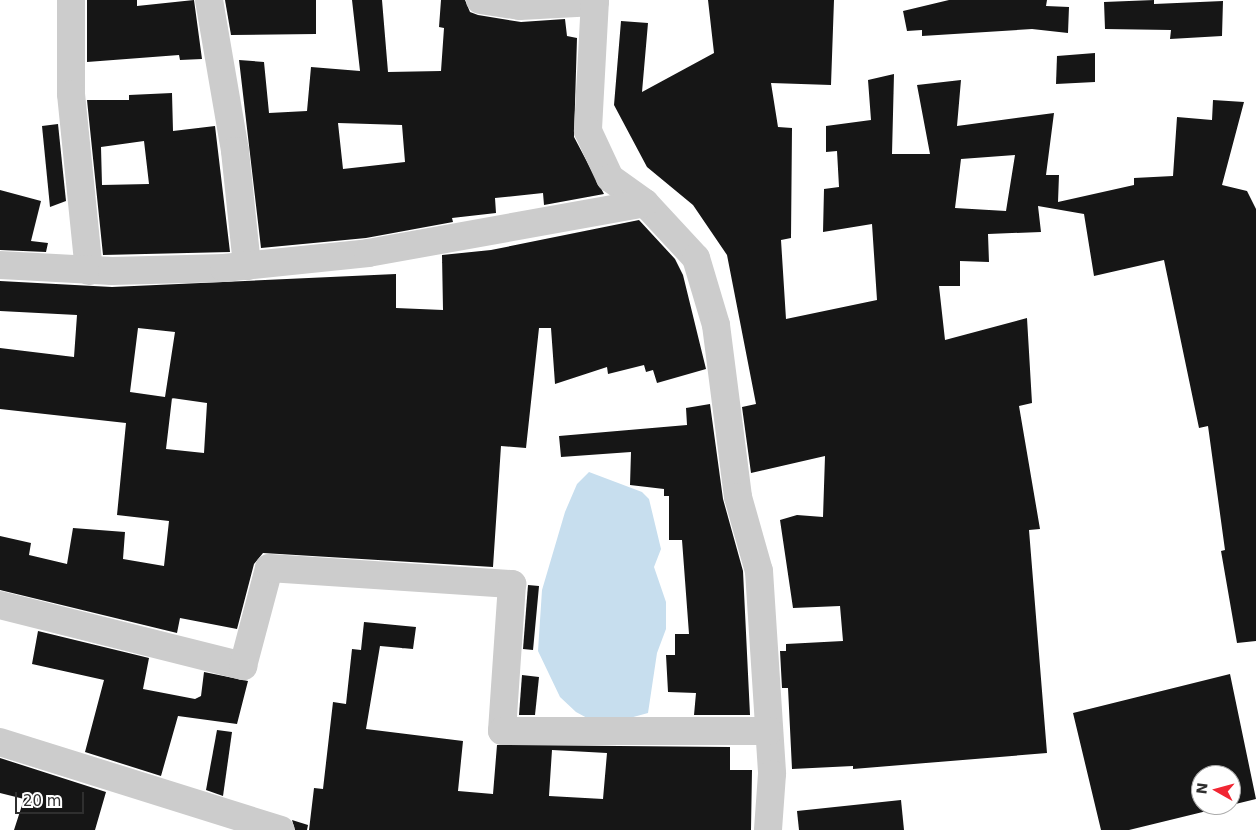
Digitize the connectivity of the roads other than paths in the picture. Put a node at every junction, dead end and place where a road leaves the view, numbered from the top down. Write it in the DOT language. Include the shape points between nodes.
graph roads {
  1 [pos="71,0"];
  2 [pos="209,0"];
  3 [pos="480,0"];
  4 [pos="595,1"];
  5 [pos="645,203"];
  6 [pos="0,265"];
  7 [pos="247,266"];
  8 [pos="88,271"];
  9 [pos="0,605"];
  10 [pos="769,731"];
  11 [pos="0,742"];
  12 [pos="280,830"];
  13 [pos="768,830"];
  1 -- 8 [label="street" via="71,94"];
  2 -- 7 [label="street" via="236,151"];
  3 -- 4 [label="street" via="520,6"];
  4 -- 5 [label="street" via="588,131 610,178"];
  5 -- 7 [label="street" via="368,253"];
  5 -- 10 [label="street" via="696,258 716,325 738,497 759,571"];
  6 -- 8 [label="street"];
  7 -- 8 [label="street"];
  9 -- 10 [label="street" via="244,666 268,568 512,584 502,731"];
  10 -- 13 [label="street"];
  11 -- 12 [label="street"];
}
